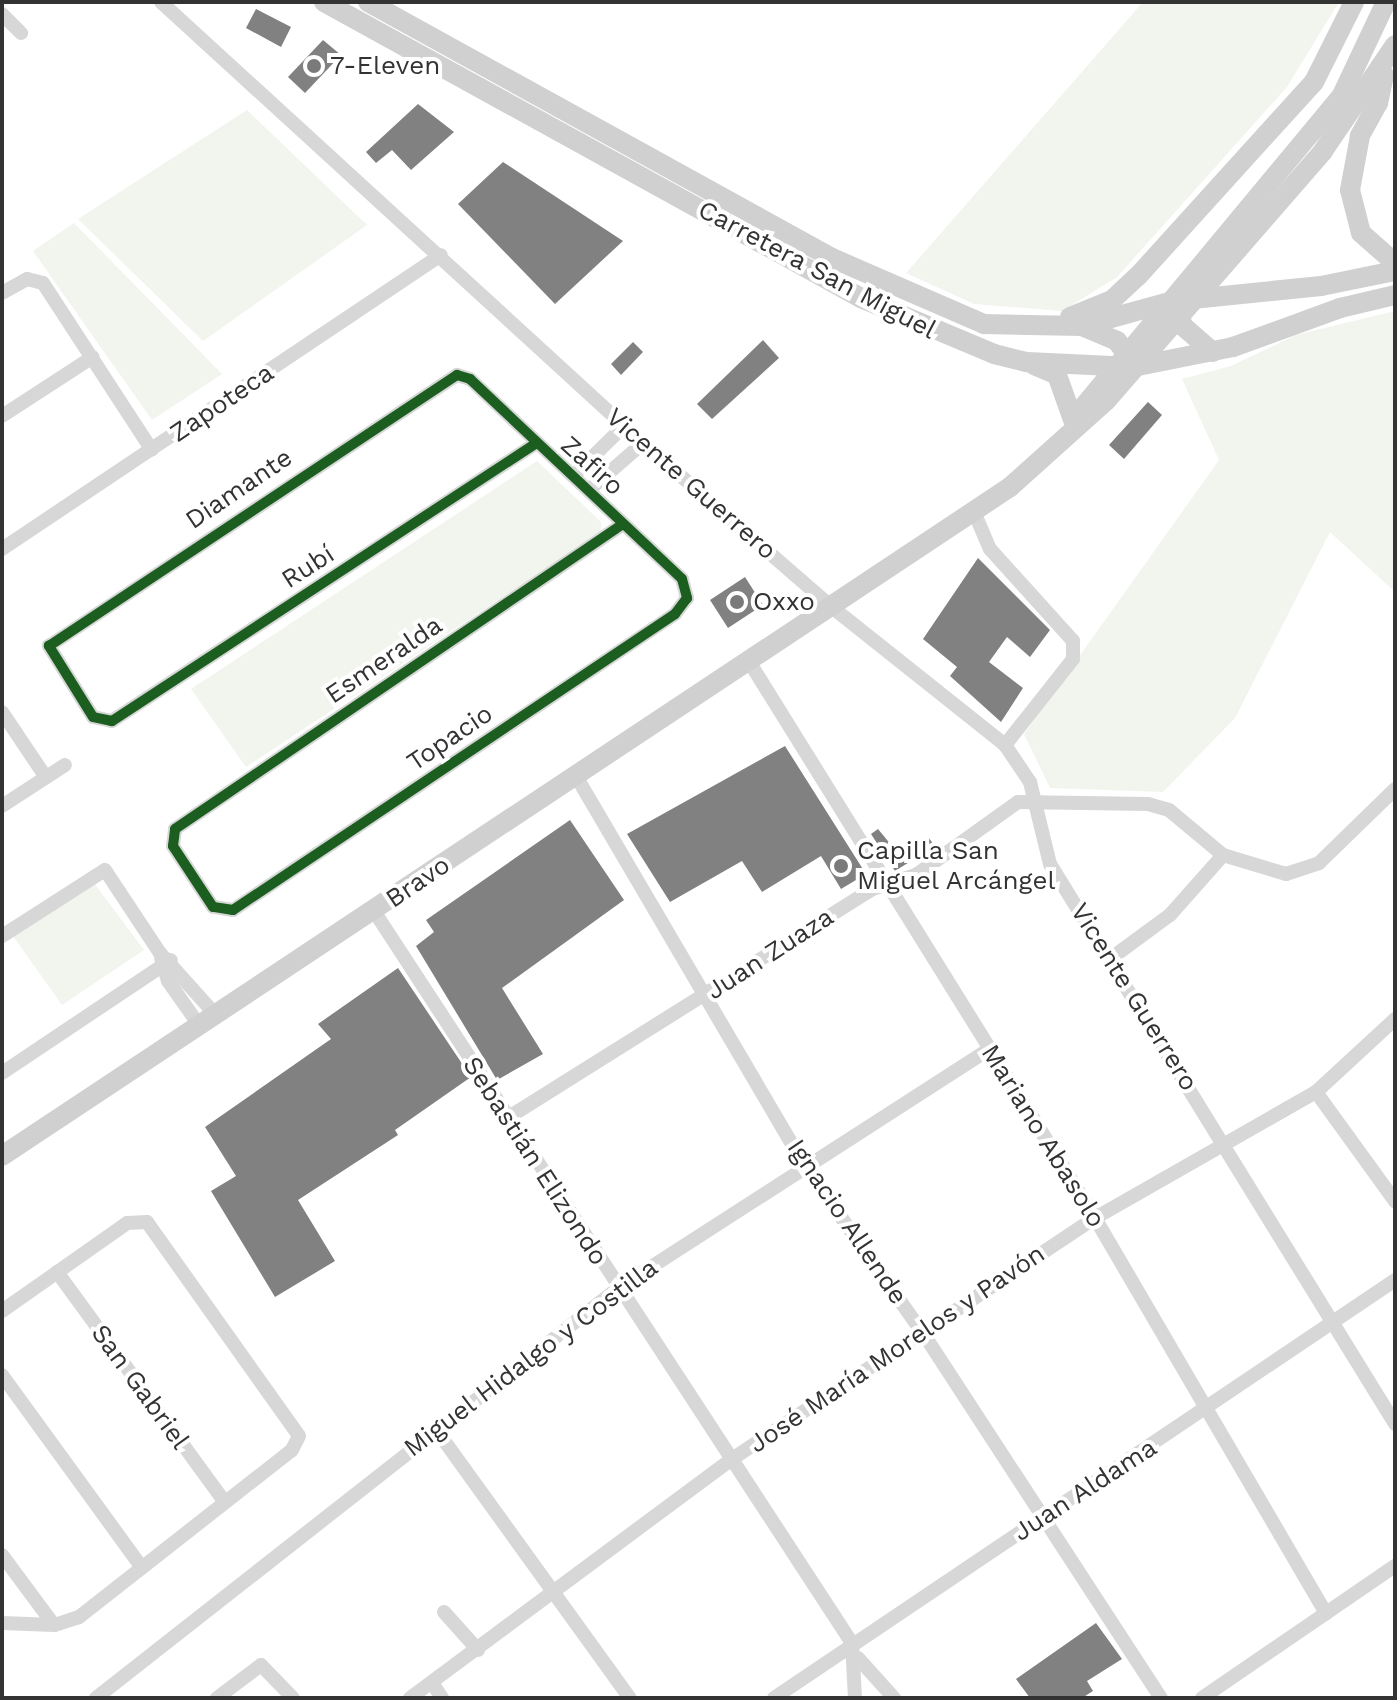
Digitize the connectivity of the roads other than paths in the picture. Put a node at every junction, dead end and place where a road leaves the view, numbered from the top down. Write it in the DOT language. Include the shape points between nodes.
graph roads {
  1 [pos="161,2"];
  2 [pos="324,2"];
  3 [pos="368,2"];
  4 [pos="1354,2"];
  5 [pos="1386,2"];
  6 [pos="2,14"];
  7 [pos="21,33"];
  8 [pos="1395,45"];
  9 [pos="1386,66"];
  10 [pos="441,255"];
  11 [pos="1395,263"];
  12 [pos="1395,271"];
  13 [pos="2,293"];
  14 [pos="1395,295"];
  15 [pos="1194,299"];
  16 [pos="1175,309"];
  17 [pos="1082,326"];
  18 [pos="1007,329"];
  19 [pos="1213,352"];
  20 [pos="93,357"];
  21 [pos="1184,358"];
  22 [pos="1126,360"];
  23 [pos="1027,362"];
  24 [pos="457,375"];
  25 [pos="1106,401"];
  26 [pos="2,416"];
  27 [pos="624,426"];
  28 [pos="1071,426"];
  29 [pos="643,443"];
  30 [pos="535,444"];
  31 [pos="152,450"];
  32 [pos="573,476"];
  33 [pos="589,490"];
  34 [pos="975,514"];
  35 [pos="623,524"];
  36 [pos="2,549"];
  37 [pos="687,598"];
  38 [pos="833,608"];
  39 [pos="750,663"];
  40 [pos="2,712"];
  41 [pos="104,723"];
  42 [pos="1005,745"];
  43 [pos="65,765"];
  44 [pos="45,776"];
  45 [pos="576,776"];
  46 [pos="1395,789"];
  47 [pos="1033,798"];
  48 [pos="2,806"];
  49 [pos="1223,855"];
  50 [pos="887,886"];
  51 [pos="233,910"];
  52 [pos="374,911"];
  53 [pos="2,936"];
  54 [pos="1110,959"];
  55 [pos="164,960"];
  56 [pos="706,995"];
  57 [pos="207,1019"];
  58 [pos="1395,1019"];
  59 [pos="988,1050"];
  60 [pos="2,1073"];
  61 [pos="1316,1092"];
  62 [pos="509,1117"];
  63 [pos="1225,1142"];
  64 [pos="2,1156"];
  65 [pos="805,1166"];
  66 [pos="1395,1201"];
  67 [pos="1095,1218"];
  68 [pos="57,1272"];
  69 [pos="1395,1280"];
  70 [pos="617,1289"];
  71 [pos="2,1311"];
  72 [pos="1332,1323"];
  73 [pos="923,1333"];
  74 [pos="2,1375"];
  75 [pos="1210,1409"];
  76 [pos="1395,1424"];
  77 [pos="435,1428"];
  78 [pos="735,1457"];
  79 [pos="224,1501"];
  80 [pos="1043,1517"];
  81 [pos="2,1555"];
  82 [pos="1395,1566"];
  83 [pos="142,1568"];
  84 [pos="557,1594"];
  85 [pos="444,1612"];
  86 [pos="1326,1614"];
  87 [pos="2,1623"];
  88 [pos="54,1625"];
  89 [pos="852,1643"];
  90 [pos="478,1650"];
  91 [pos="858,1658"];
  92 [pos="432,1683"];
  93 [pos="104,1696"];
  94 [pos="217,1698"];
  95 [pos="293,1698"];
  96 [pos="410,1698"];
  97 [pos="442,1698"];
  98 [pos="630,1698"];
  99 [pos="774,1698"];
  100 [pos="855,1698"];
  101 [pos="894,1698"];
  102 [pos="1161,1698"];
  103 [pos="1202,1698"];
  1 -- 10 [label="street, Vicente Guerrero"];
  2 -- 23 [label="main road, Carretera San Miguel" via="887,311"];
  3 -- 18 [label="main road, Carretera San Miguel" via="832,258 924,303"];
  4 -- 18 [label="main road" via="1314,82 1138,276 1092,310"];
  5 -- 16 [label="main road" via="1342,95"];
  6 -- 7 [label="street"];
  8 -- 9 [label="main road"];
  9 -- 11 [label="main road" via="1378,103 1360,136 1350,190 1361,233"];
  9 -- 15 [label="main road" via="1323,151"];
  10 -- 27 [label="street, Vicente Guerrero"];
  10 -- 31 [label="street, Zapoteca"];
  12 -- 15 [label="main road, Carretera San Miguel" via="1321,286"];
  13 -- 20 [label="street" via="27,279 43,283"];
  14 -- 19 [label="main road, Carretera San Miguel"];
  15 -- 16 [label="main road, Carretera San Miguel"];
  16 -- 17 [label="main road, Carretera San Miguel"];
  16 -- 19 [label="main road"];
  16 -- 22 [label="main road"];
  17 -- 18 [label="main road, Carretera San Miguel"];
  17 -- 22 [label="main road" via="1106,333"];
  19 -- 21 [label="main road, Carretera San Miguel"];
  20 -- 26 [label="street"];
  20 -- 31 [label="street"];
  21 -- 22 [label="main road, Carretera San Miguel"];
  21 -- 25 [label="main road"];
  22 -- 23 [label="main road, Carretera San Miguel"];
  22 -- 25 [label="main road"];
  22 -- 28 [label="main road"];
  23 -- 28 [label="main road" via="1057,375 1068,391"];
  24 -- 30 [label="street, Zafiro" via="470,379"];
  24 -- 41 [label="street, Diamante" via="49,646 89,713"];
  25 -- 28 [label="main road"];
  27 -- 29 [label="street, Vicente Guerrero"];
  27 -- 32 [label="street"];
  28 -- 34 [label="main road, Bravo"];
  29 -- 33 [label="street"];
  29 -- 38 [label="street, Vicente Guerrero"];
  30 -- 32 [label="street, Zafiro"];
  30 -- 41 [label="street, Rubí"];
  31 -- 36 [label="street, Zapoteca"];
  32 -- 33 [label="street, Zafiro"];
  33 -- 35 [label="street, Zafiro"];
  34 -- 38 [label="main road, Bravo"];
  34 -- 42 [label="street" via="990,549 1068,629 1073,659"];
  35 -- 37 [label="street, Zafiro" via="682,579"];
  35 -- 51 [label="street, Esmeralda" via="172,835 213,907"];
  37 -- 51 [label="street, Topacio" via="675,614"];
  38 -- 39 [label="main road, Bravo"];
  38 -- 42 [label="street, Vicente Guerrero"];
  39 -- 45 [label="main road, Bravo"];
  39 -- 50 [label="street, Mariano Abasolo"];
  40 -- 44 [label="street"];
  42 -- 47 [label="street, Vicente Guerrero"];
  43 -- 44 [label="street"];
  44 -- 48 [label="street"];
  45 -- 52 [label="main road, Bravo"];
  45 -- 56 [label="street, Ignacio Allende"];
  46 -- 49 [label="street" via="1300,874 1275,874"];
  47 -- 49 [label="street" via="1159,807 1189,823"];
  47 -- 50 [label="street, Juan Zuaza" via="1018,802 916,875"];
  47 -- 54 [label="street, Vicente Guerrero" via="1050,864"];
  49 -- 54 [label="street" via="1170,915"];
  50 -- 56 [label="street, Juan Zuaza" via="872,889"];
  50 -- 59 [label="street, Mariano Abasolo"];
  52 -- 57 [label="main road, Bravo"];
  52 -- 62 [label="street, Sebastián Elizondo"];
  53 -- 55 [label="street" via="103,870"];
  54 -- 63 [label="street, Vicente Guerrero"];
  55 -- 57 [label="street"];
  55 -- 60 [label="street"];
  56 -- 62 [label="street, Juan Zuaza"];
  56 -- 65 [label="street, Ignacio Allende"];
  57 -- 64 [label="main road, Bravo"];
  58 -- 61 [label="street, José María Morelos y Pavón"];
  59 -- 65 [label="street, Miguel Hidalgo y Costilla"];
  59 -- 67 [label="street, Mariano Abasolo"];
  61 -- 63 [label="street, José María Morelos y Pavón"];
  61 -- 66 [label="street"];
  62 -- 70 [label="street, Sebastián Elizondo"];
  63 -- 67 [label="street, José María Morelos y Pavón"];
  63 -- 72 [label="street, Vicente Guerrero"];
  65 -- 70 [label="street, Miguel Hidalgo y Costilla"];
  65 -- 73 [label="street, Ignacio Allende"];
  67 -- 73 [label="street, José María Morelos y Pavón"];
  67 -- 75 [label="street, Mariano Abasolo"];
  68 -- 71 [label="street"];
  68 -- 79 [label="street, San Gabriel"];
  68 -- 79 [label="street" via="127,1223 152,1227 299,1430 292,1450"];
  69 -- 72 [label="street, Juan Aldama"];
  70 -- 77 [label="street, Miguel Hidalgo y Costilla"];
  70 -- 78 [label="street, Sebastián Elizondo"];
  72 -- 75 [label="street, Juan Aldama"];
  72 -- 76 [label="street, Vicente Guerrero"];
  73 -- 78 [label="street, José María Morelos y Pavón"];
  73 -- 80 [label="street, Ignacio Allende"];
  74 -- 83 [label="street"];
  75 -- 80 [label="street, Juan Aldama"];
  75 -- 86 [label="street, Mariano Abasolo"];
  77 -- 84 [label="street"];
  77 -- 93 [label="street, Miguel Hidalgo y Costilla"];
  78 -- 84 [label="street, José María Morelos y Pavón"];
  78 -- 89 [label="street, Sebastián Elizondo"];
  79 -- 83 [label="street"];
  80 -- 89 [label="street, Juan Aldama"];
  80 -- 102 [label="street, Ignacio Allende"];
  81 -- 88 [label="street"];
  82 -- 86 [label="street"];
  83 -- 88 [label="street" via="79,1617"];
  84 -- 90 [label="street, José María Morelos y Pavón"];
  84 -- 98 [label="street"];
  85 -- 90 [label="street"];
  86 -- 103 [label="street"];
  87 -- 88 [label="street"];
  89 -- 91 [label="street, Sebastián Elizondo"];
  89 -- 99 [label="street, Juan Aldama"];
  90 -- 92 [label="street, José María Morelos y Pavón"];
  91 -- 100 [label="street, Sebastián Elizondo"];
  91 -- 101 [label="street"];
  92 -- 96 [label="street, José María Morelos y Pavón"];
  92 -- 97 [label="street"];
  94 -- 95 [label="street" via="261,1665"];
}
